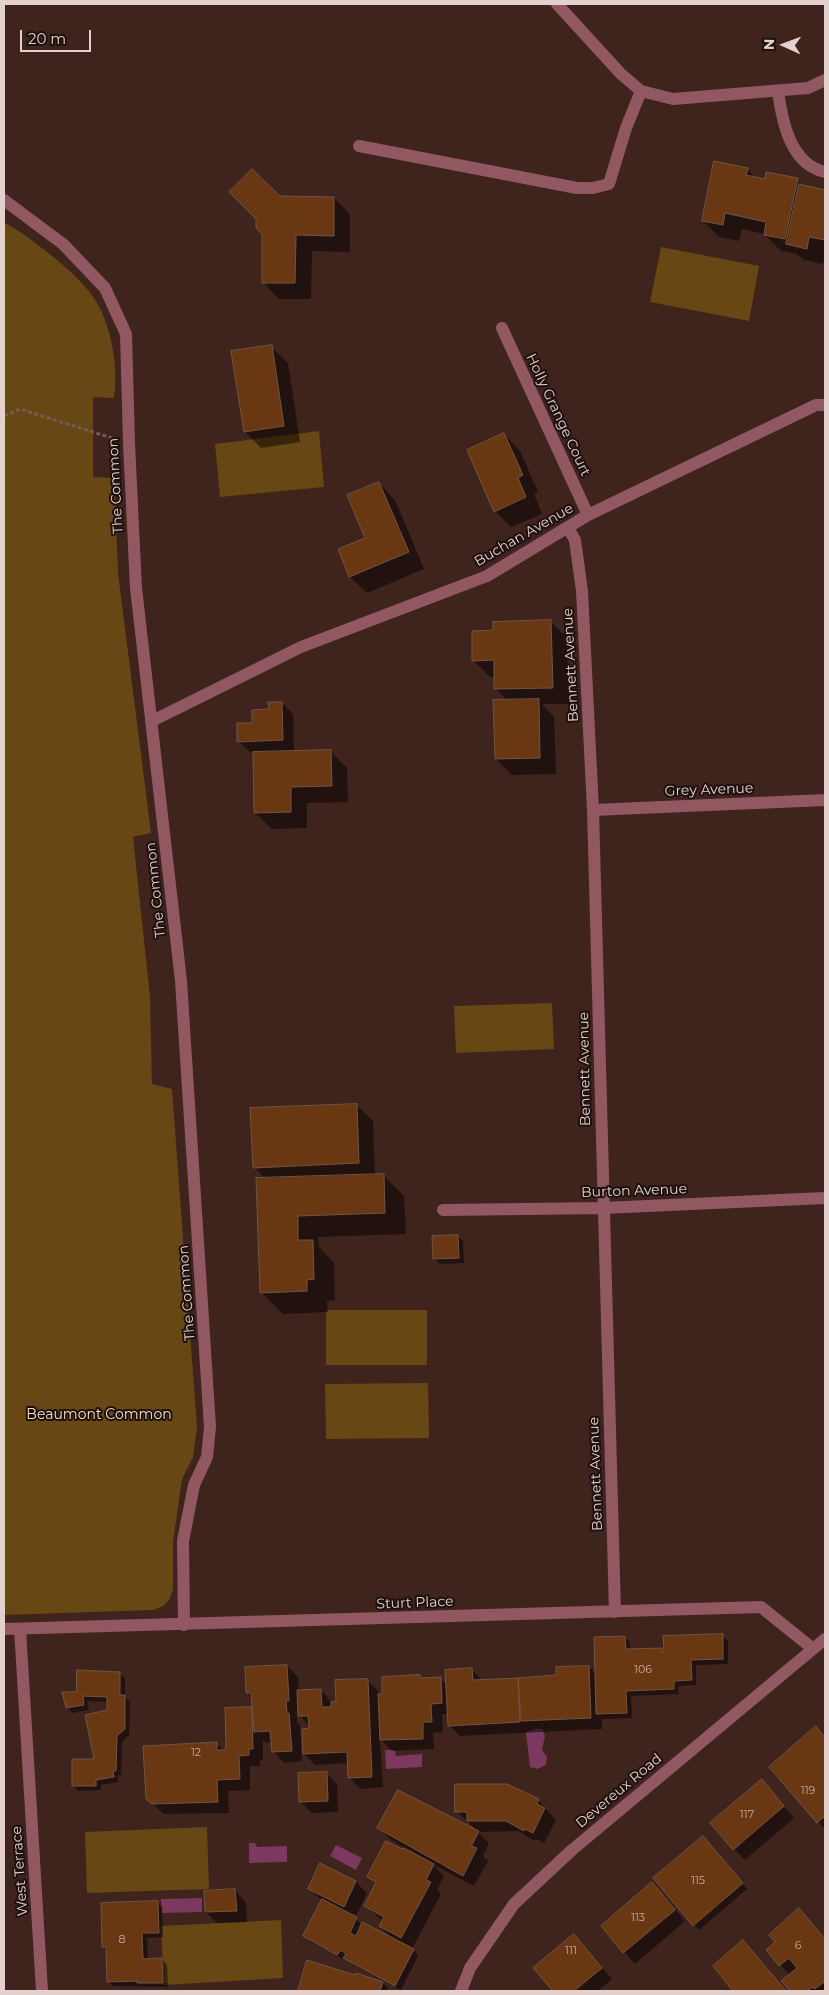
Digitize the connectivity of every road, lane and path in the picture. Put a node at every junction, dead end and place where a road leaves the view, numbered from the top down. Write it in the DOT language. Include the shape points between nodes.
graph roads {
  1 [pos="558,4"];
  2 [pos="825,80"];
  3 [pos="641,91"];
  4 [pos="778,91"];
  5 [pos="359,146"];
  6 [pos="825,172"];
  7 [pos="4,200"];
  8 [pos="502,328"];
  9 [pos="825,405"];
  10 [pos="4,416"];
  11 [pos="129,443"];
  12 [pos="588,515"];
  13 [pos="568,528"];
  14 [pos="152,721"];
  15 [pos="825,800"];
  16 [pos="593,810"];
  17 [pos="825,1198"];
  18 [pos="603,1208"];
  19 [pos="443,1210"];
  20 [pos="615,1612"];
  21 [pos="184,1624"];
  22 [pos="4,1629"];
  23 [pos="20,1629"];
  24 [pos="825,1639"];
  25 [pos="812,1648"];
  26 [pos="42,1991"];
  27 [pos="461,1991"];
  1 -- 3 [label="street" via="621,74"];
  2 -- 4 [label="street" via="808,88"];
  3 -- 4 [label="street" via="674,99"];
  3 -- 5 [label="street" via="609,184 593,188 578,188"];
  4 -- 6 [label="street" via="784,128 801,159"];
  7 -- 11 [label="street, The Common" via="63,244 106,288 126,334"];
  8 -- 12 [label="street, Holly Grange Court"];
  9 -- 12 [label="street, Buchan Avenue" via="816,405"];
  10 -- 11 [label="path" via="20,409"];
  11 -- 14 [label="street, The Common" via="136,588"];
  12 -- 13 [label="street, Buchan Avenue"];
  13 -- 14 [label="street, Buchan Avenue" via="487,576 301,647"];
  13 -- 16 [label="street, Bennett Avenue" via="575,540 582,592"];
  14 -- 21 [label="street, The Common" via="181,981 210,1428 207,1457 194,1485 183,1541"];
  15 -- 16 [label="street, Grey Avenue"];
  16 -- 18 [label="street, Bennett Avenue"];
  17 -- 18 [label="street, Burton Avenue"];
  18 -- 19 [label="street, Burton Avenue"];
  18 -- 20 [label="street, Bennett Avenue"];
  20 -- 21 [label="street, Sturt Place"];
  20 -- 25 [label="street, Sturt Place" via="761,1607"];
  21 -- 23 [label="street, Sturt Place"];
  22 -- 23 [label="street, Sturt Place"];
  23 -- 26 [label="street, West Terrace"];
  24 -- 25 [label="street, Devereux Road"];
  25 -- 27 [label="street, Devereux Road" via="572,1850 514,1904 470,1968"];
}
